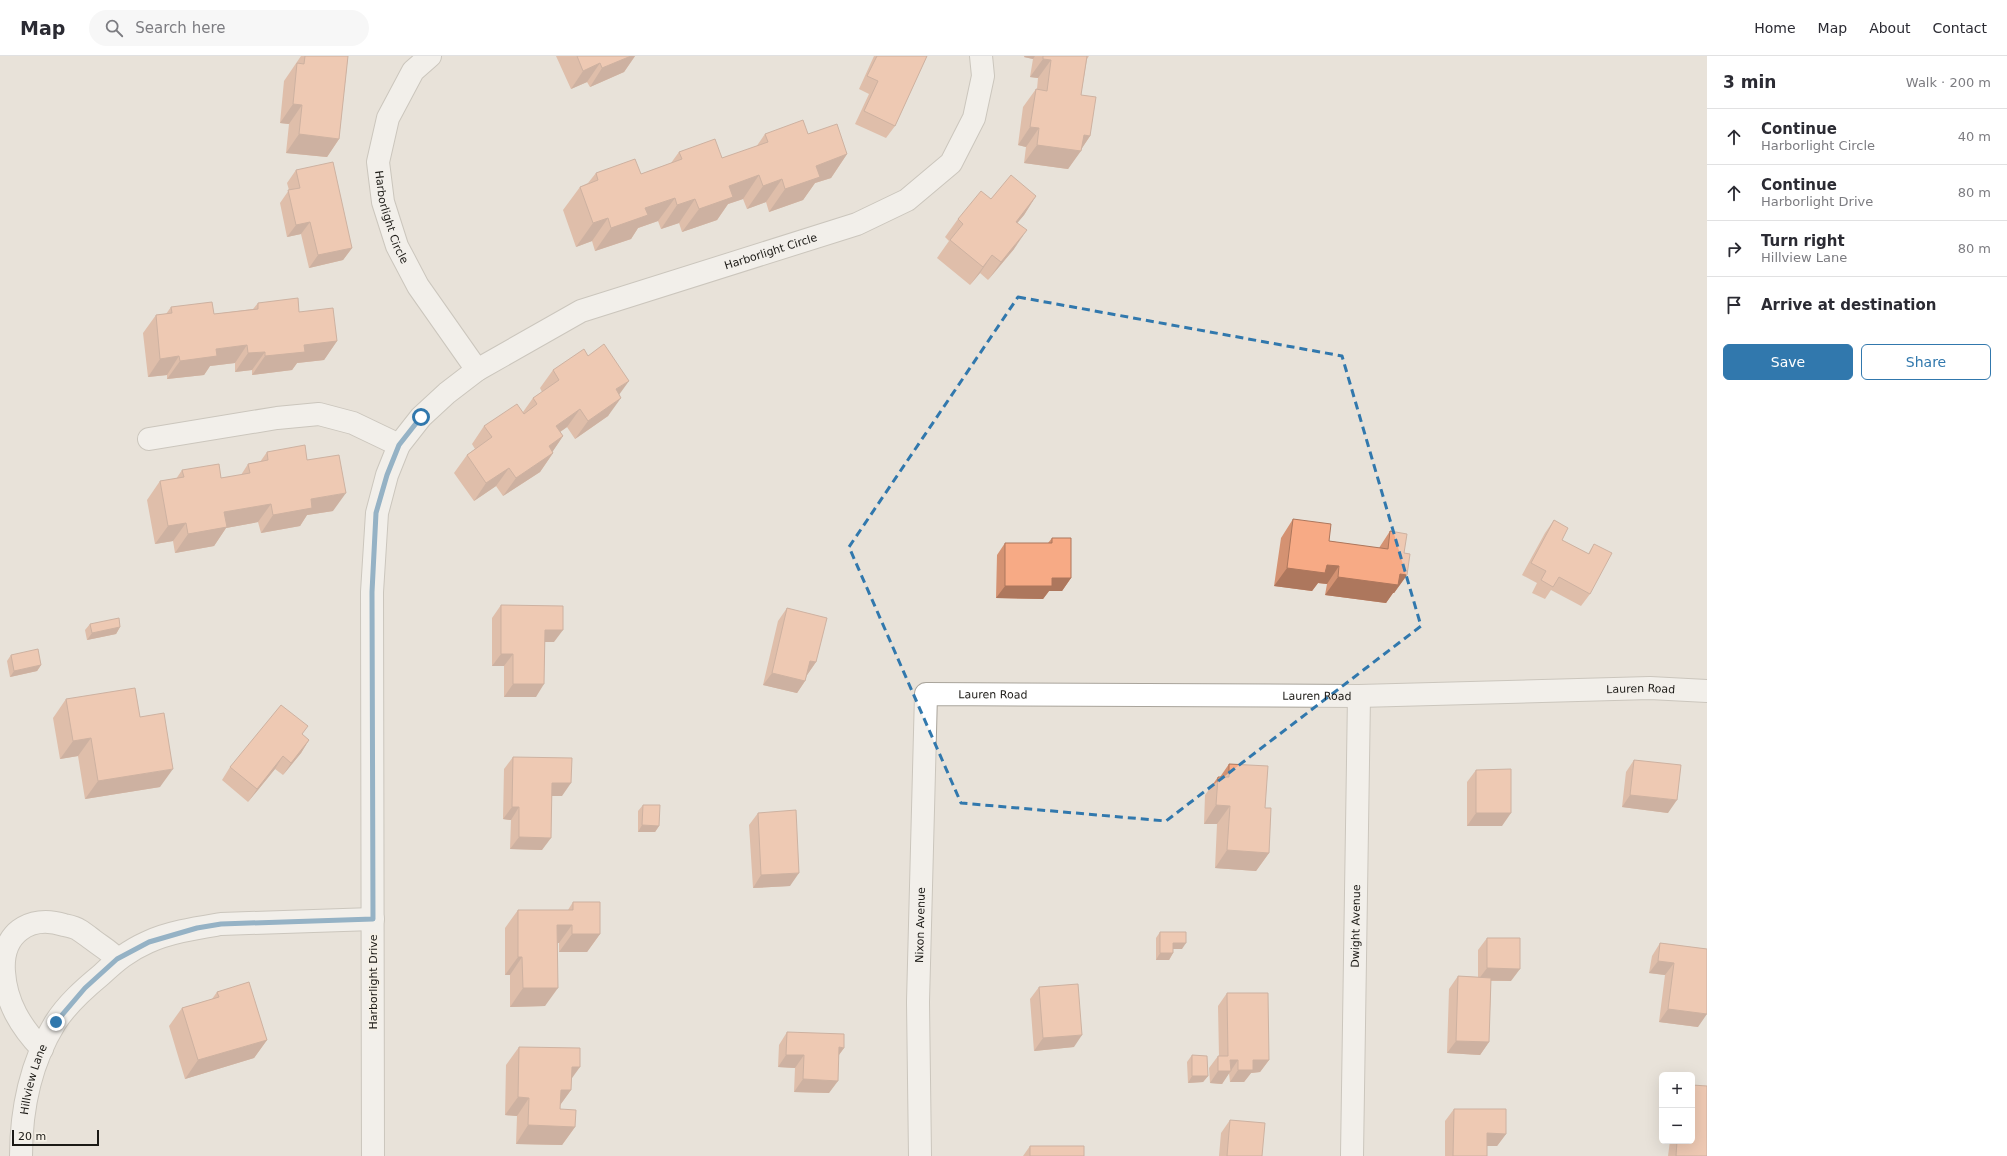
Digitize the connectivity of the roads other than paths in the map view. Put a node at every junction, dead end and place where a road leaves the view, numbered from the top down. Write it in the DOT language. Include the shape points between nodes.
graph roads {
  1 [pos="430,56"];
  2 [pos="981,56"];
  3 [pos="478,370"];
  4 [pos="149,438"];
  5 [pos="399,445"];
  6 [pos="372,592"];
  7 [pos="1707,691"];
  8 [pos="926,694"];
  9 [pos="1360,696"];
  10 [pos="373,919"];
  11 [pos="117,959"];
  12 [pos="42,1049"];
  13 [pos="21,1156"];
  14 [pos="373,1156"];
  15 [pos="920,1156"];
  16 [pos="1352,1156"];
  1 -- 3 [label="street, Harborlight Circle" via="413,71 388,118 378,162 383,202 397,246 418,286"];
  2 -- 3 [label="street, Harborlight Circle" via="983,76 974,118 951,163 908,200 857,224 581,311"];
  3 -- 5 [label="street, Harborlight Circle" via="421,417"];
  4 -- 5 [label="street" via="319,414 353,423"];
  5 -- 6 [label="street, Harborlight Circle" via="376,513"];
  6 -- 10 [label="street, Harborlight Drive"];
  7 -- 9 [label="street, Lauren Road" via="1650,688"];
  8 -- 9 [label="street, Lauren Road"];
  8 -- 15 [label="street, Nixon Avenue" via="918,1002"];
  9 -- 16 [label="street, Dwight Avenue"];
  10 -- 11 [label="street, Hillview Lane" via="221,924 149,942"];
  10 -- 14 [label="street, Harborlight Drive"];
  11 -- 12 [label="street, Hillview Lane" via="69,1004"];
  11 -- 12 [label="street" via="78,929 52,922 26,925 11,937 4,959 8,995 23,1028"];
  12 -- 13 [label="street, Hillview Lane" via="26,1102"];
}
